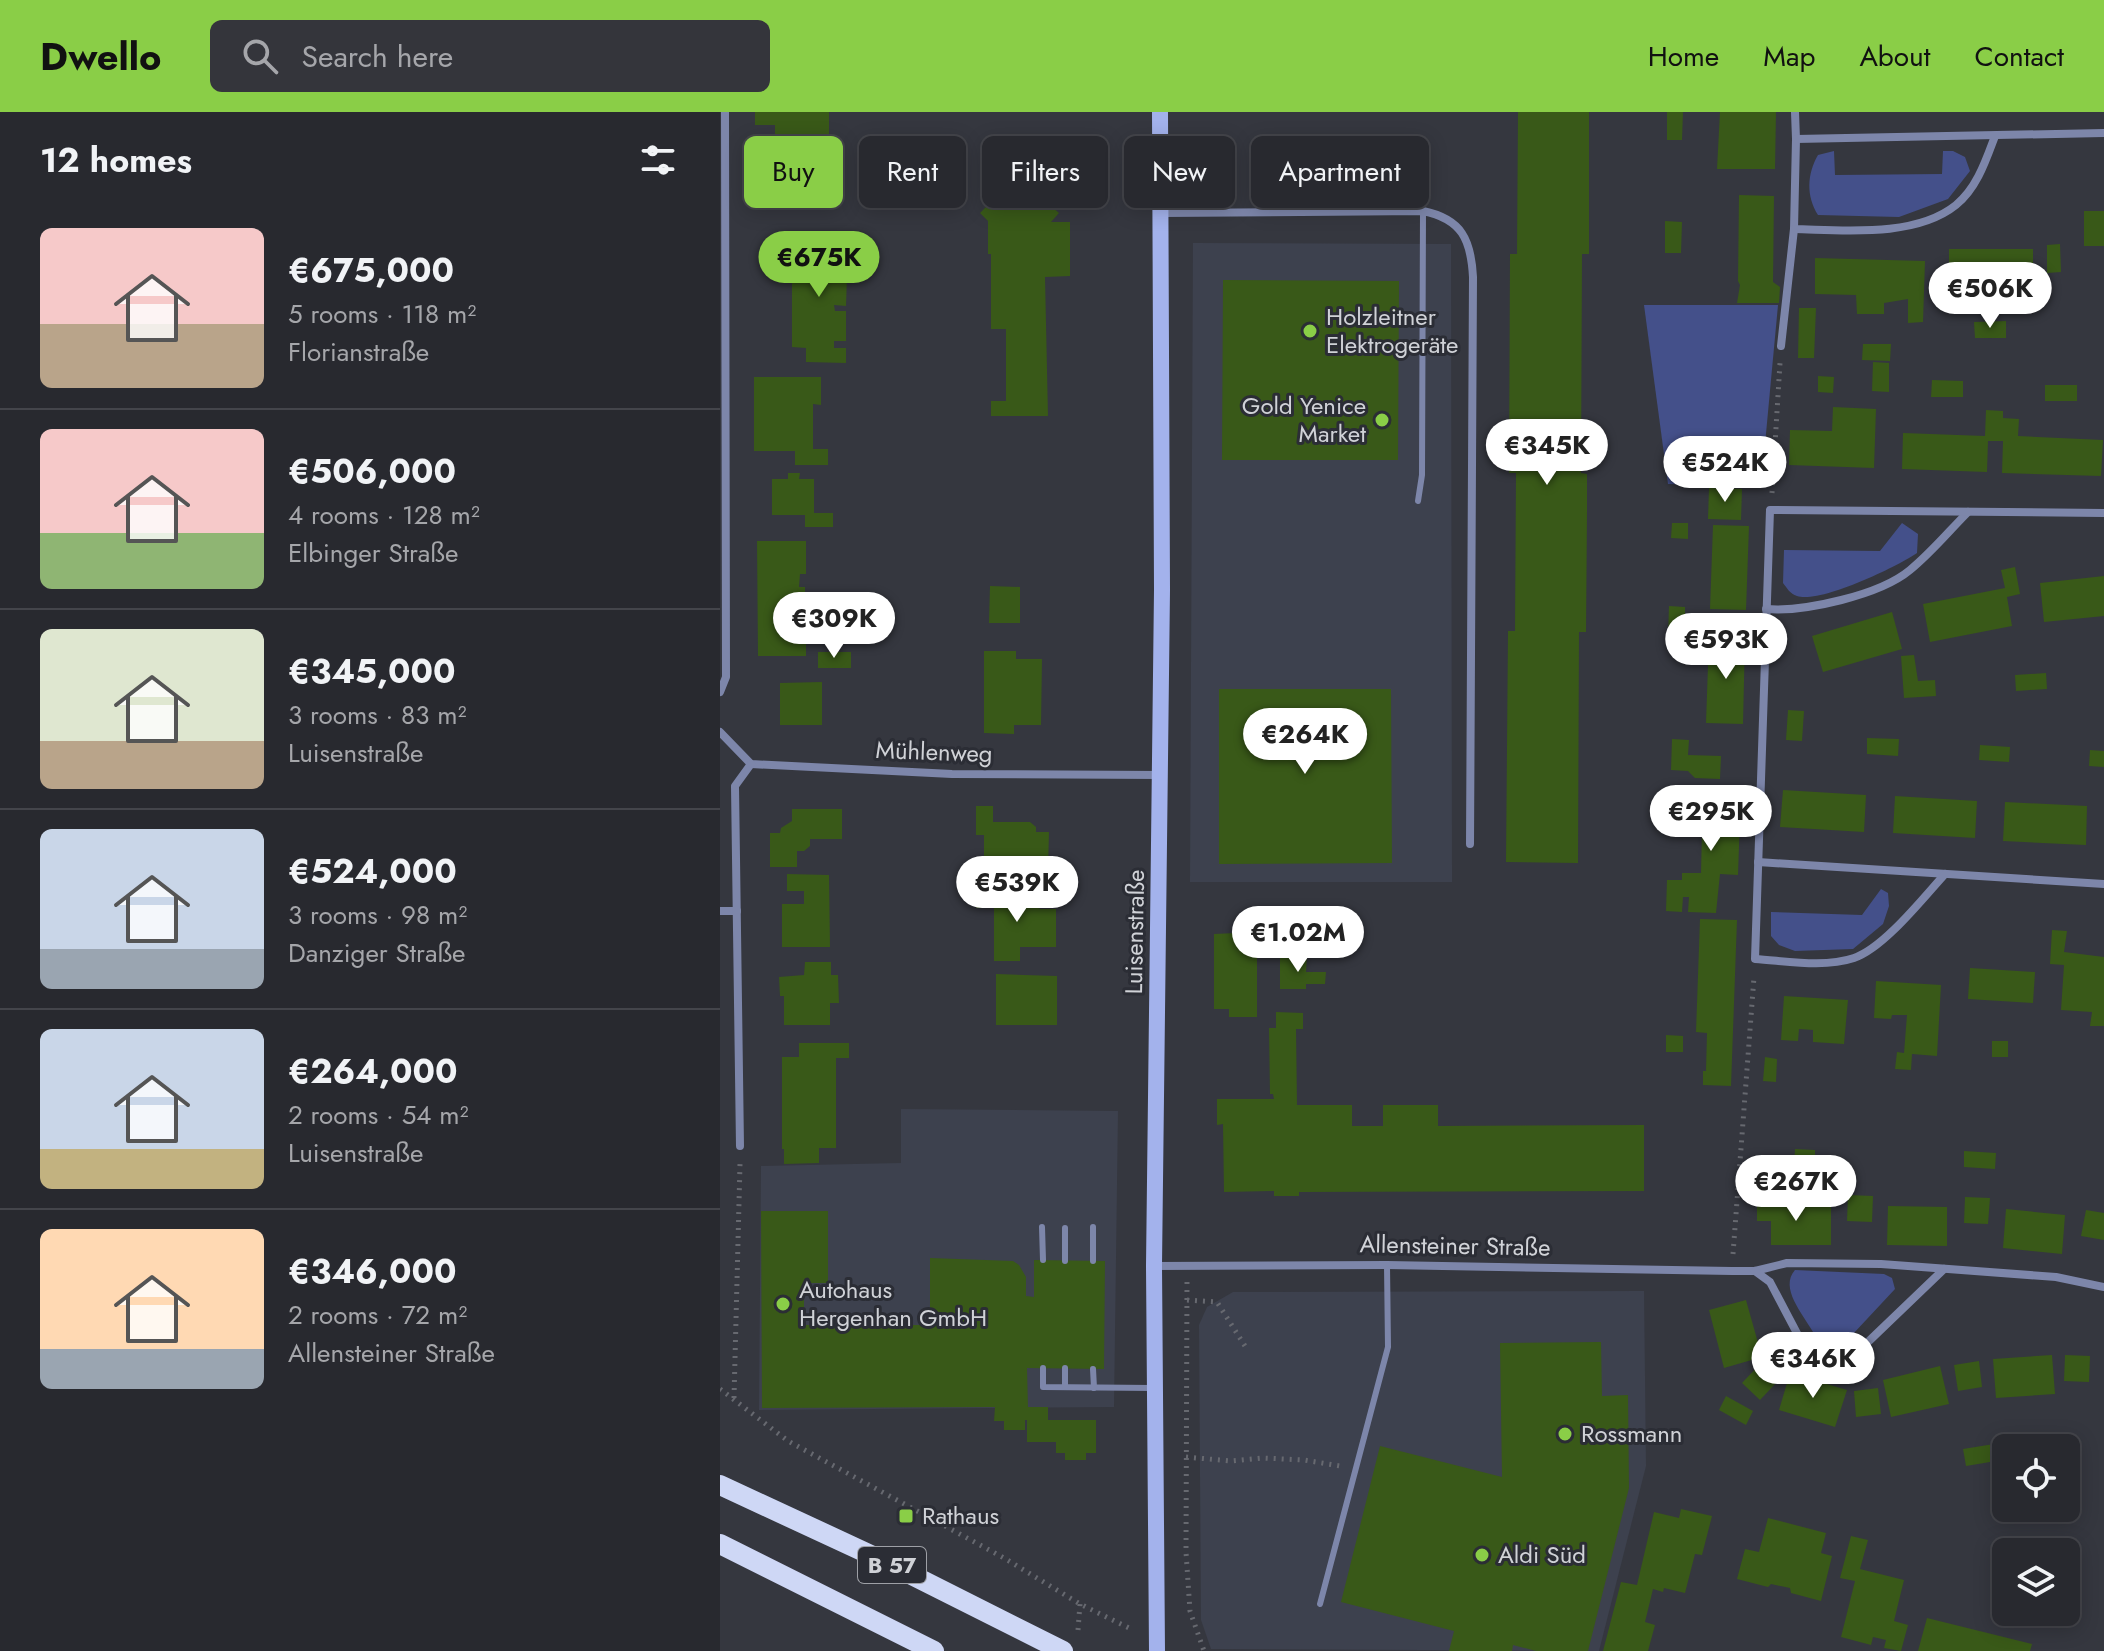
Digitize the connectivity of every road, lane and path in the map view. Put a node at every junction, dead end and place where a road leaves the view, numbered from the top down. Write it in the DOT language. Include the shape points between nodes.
graph roads {
  1 [pos="725,112"];
  2 [pos="1160,112"];
  3 [pos="1795,112"];
  4 [pos="2104,133"];
  5 [pos="1995,136"];
  6 [pos="1796,139"];
  7 [pos="1423,211"];
  8 [pos="1161,213"];
  9 [pos="1794,229"];
  10 [pos="1781,346"];
  11 [pos="1418,501"];
  12 [pos="1770,510"];
  13 [pos="1968,512"];
  14 [pos="2104,513"];
  15 [pos="1766,609"];
  16 [pos="720,692"];
  17 [pos="720,732"];
  18 [pos="751,764"];
  19 [pos="1160,775"];
  20 [pos="1470,844"];
  21 [pos="1758,862"];
  22 [pos="1945,874"];
  23 [pos="2104,884"];
  24 [pos="720,911"];
  25 [pos="737,911"];
  26 [pos="1755,959"];
  27 [pos="740,1146"];
  28 [pos="1042,1227"];
  29 [pos="1093,1227"];
  30 [pos="1065,1228"];
  31 [pos="1043,1260"];
  32 [pos="1065,1261"];
  33 [pos="1093,1261"];
  34 [pos="1187,1265"];
  35 [pos="1387,1265"];
  36 [pos="1154,1266"];
  37 [pos="1944,1269"];
  38 [pos="1732,1271"];
  39 [pos="1755,1271"];
  40 [pos="2104,1287"];
  41 [pos="1187,1300"];
  42 [pos="1245,1346"];
  43 [pos="1043,1368"];
  44 [pos="1065,1368"];
  45 [pos="1093,1369"];
  46 [pos="1065,1387"];
  47 [pos="1094,1388"];
  48 [pos="1155,1388"];
  49 [pos="720,1389"];
  50 [pos="734,1399"];
  51 [pos="1186,1457"];
  52 [pos="1357,1468"];
  53 [pos="720,1485"];
  54 [pos="720,1544"];
  55 [pos="1080,1604"];
  56 [pos="1320,1604"];
  57 [pos="1078,1632"];
  58 [pos="1157,1646"];
  59 [pos="934,1651"];
  60 [pos="1063,1651"];
  61 [pos="1204,1651"];
  1 -- 16 [label="street" via="726,677"];
  2 -- 8 [label="main road, Luisenstraße"];
  3 -- 6 [label="street"];
  4 -- 5 [label="street"];
  5 -- 6 [label="street"];
  5 -- 9 [label="street" via="1981,174 1956,205 1925,221 1902,229"];
  6 -- 9 [label="street"];
  7 -- 8 [label="street"];
  7 -- 11 [label="lane"];
  7 -- 20 [label="street" via="1459,226 1472,255"];
  8 -- 19 [label="main road, Luisenstraße"];
  9 -- 10 [label="street"];
  10 -- 12 [label="path"];
  12 -- 13 [label="street"];
  12 -- 15 [label="street"];
  13 -- 14 [label="street"];
  13 -- 15 [label="street" via="1908,572 1864,594 1808,607"];
  15 -- 21 [label="street"];
  17 -- 18 [label="street"];
  18 -- 19 [label="street, Mühlenweg" via="952,774"];
  18 -- 25 [label="street" via="735,786"];
  19 -- 36 [label="main road, Luisenstraße"];
  21 -- 22 [label="street"];
  21 -- 26 [label="street"];
  22 -- 23 [label="street"];
  22 -- 26 [label="street" via="1891,933 1856,957 1825,962"];
  24 -- 25 [label="street"];
  25 -- 27 [label="street"];
  26 -- 38 [label="path"];
  27 -- 50 [label="path"];
  28 -- 31 [label="lane"];
  29 -- 33 [label="lane"];
  30 -- 32 [label="lane"];
  34 -- 35 [label="street, Allensteiner Straße"];
  34 -- 36 [label="street, Allensteiner Straße"];
  34 -- 41 [label="path"];
  35 -- 38 [label="street, Allensteiner Straße"];
  35 -- 52 [label="lane" via="1388,1347"];
  36 -- 48 [label="main road, Luisenstraße"];
  37 -- 39 [label="street, Allensteiner Straße" via="1787,1263"];
  37 -- 39 [label="street" via="1869,1341 1847,1355 1823,1354 1799,1337 1770,1282"];
  37 -- 40 [label="street, Allensteiner Straße" via="2056,1277"];
  38 -- 39 [label="street, Allensteiner Straße"];
  41 -- 42 [label="path" via="1217,1302"];
  41 -- 51 [label="path"];
  43 -- 46 [label="lane" via="1043,1387"];
  44 -- 46 [label="lane"];
  45 -- 47 [label="lane"];
  46 -- 47 [label="lane"];
  47 -- 48 [label="lane"];
  48 -- 58 [label="main road, Luisenstraße"];
  49 -- 50 [label="path"];
  50 -- 55 [label="path" via="788,1441"];
  51 -- 52 [label="path" via="1304,1460"];
  51 -- 61 [label="path" via="1190,1611"];
  52 -- 56 [label="lane"];
  53 -- 60 [label="main road, B 57"];
  54 -- 59 [label="main road, B 57"];
  55 -- 57 [label="path"];
  55 -- 58 [label="path"];
}
